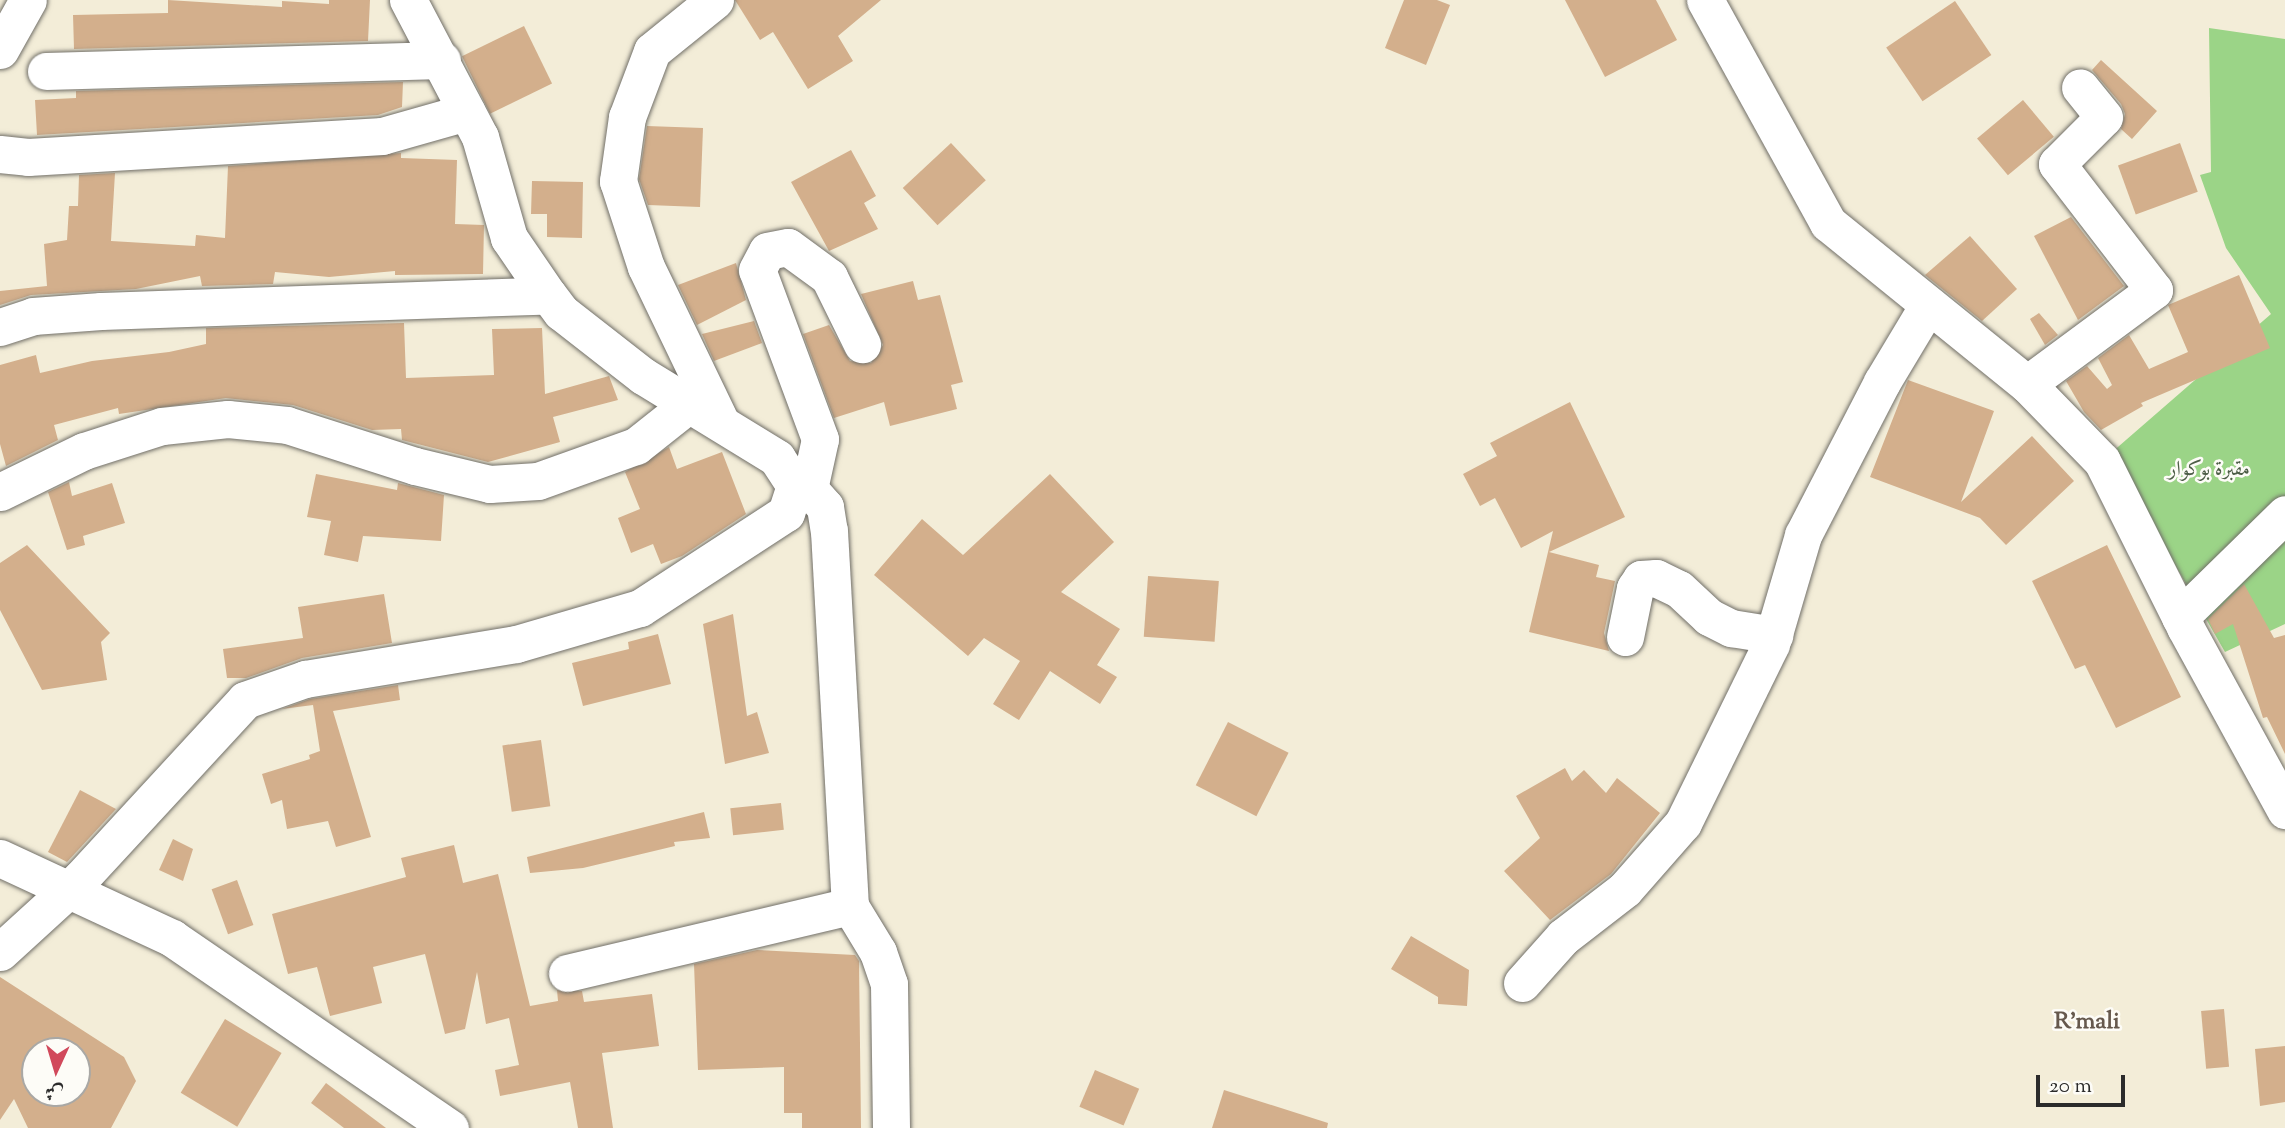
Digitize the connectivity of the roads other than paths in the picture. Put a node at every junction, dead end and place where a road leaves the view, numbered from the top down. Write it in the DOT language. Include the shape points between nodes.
graph roads {
  1 [pos="28,0"];
  2 [pos="408,0"];
  3 [pos="715,0"];
  4 [pos="1705,0"];
  5 [pos="0,50"];
  6 [pos="442,60"];
  7 [pos="46,71"];
  8 [pos="2080,88"];
  9 [pos="467,112"];
  10 [pos="0,154"];
  11 [pos="548,295"];
  12 [pos="1928,305"];
  13 [pos="0,327"];
  14 [pos="862,344"];
  15 [pos="2027,384"];
  16 [pos="689,404"];
  17 [pos="721,423"];
  18 [pos="802,487"];
  19 [pos="0,492"];
  20 [pos="2285,514"];
  21 [pos="2179,617"];
  22 [pos="1774,635"];
  23 [pos="1625,637"];
  24 [pos="2285,810"];
  25 [pos="0,858"];
  26 [pos="66,892"];
  27 [pos="850,906"];
  28 [pos="0,952"];
  29 [pos="567,973"];
  30 [pos="1522,984"];
  31 [pos="450,1128"];
  32 [pos="891,1128"];
  1 -- 5 [label="street"];
  2 -- 6 [label="street"];
  3 -- 17 [label="street" via="652,51 628,117 618,181 646,267"];
  4 -- 12 [label="street" via="1828,223"];
  6 -- 7 [label="street"];
  6 -- 9 [label="street"];
  8 -- 15 [label="street" via="2104,117 2057,164 2154,290"];
  9 -- 10 [label="street" via="382,136 28,157"];
  9 -- 11 [label="street" via="481,137 509,238"];
  11 -- 13 [label="street" via="101,311 33,316"];
  11 -- 16 [label="street" via="561,312 643,376"];
  12 -- 15 [label="street"];
  12 -- 22 [label="street" via="1882,382 1804,535"];
  14 -- 18 [label="street" via="829,277 788,247 767,251 757,270 820,439"];
  15 -- 21 [label="street" via="2102,461"];
  16 -- 17 [label="street"];
  16 -- 19 [label="street" via="636,446 538,481 490,484 415,466 286,425 228,419 162,426 97,447"];
  17 -- 18 [label="street" via="777,458"];
  18 -- 26 [label="street" via="786,513 640,608 516,644 304,679 245,700"];
  18 -- 27 [label="street" via="825,507 829,531"];
  20 -- 21 [label="street"];
  21 -- 24 [label="street"];
  22 -- 23 [label="street" via="1731,628 1709,617 1679,589 1656,578 1641,579 1635,589"];
  22 -- 30 [label="street" via="1683,823 1625,889 1563,937"];
  25 -- 26 [label="street"];
  26 -- 28 [label="street"];
  26 -- 31 [label="street" via="172,938"];
  27 -- 29 [label="street"];
  27 -- 32 [label="street" via="878,952 890,984"];
}
